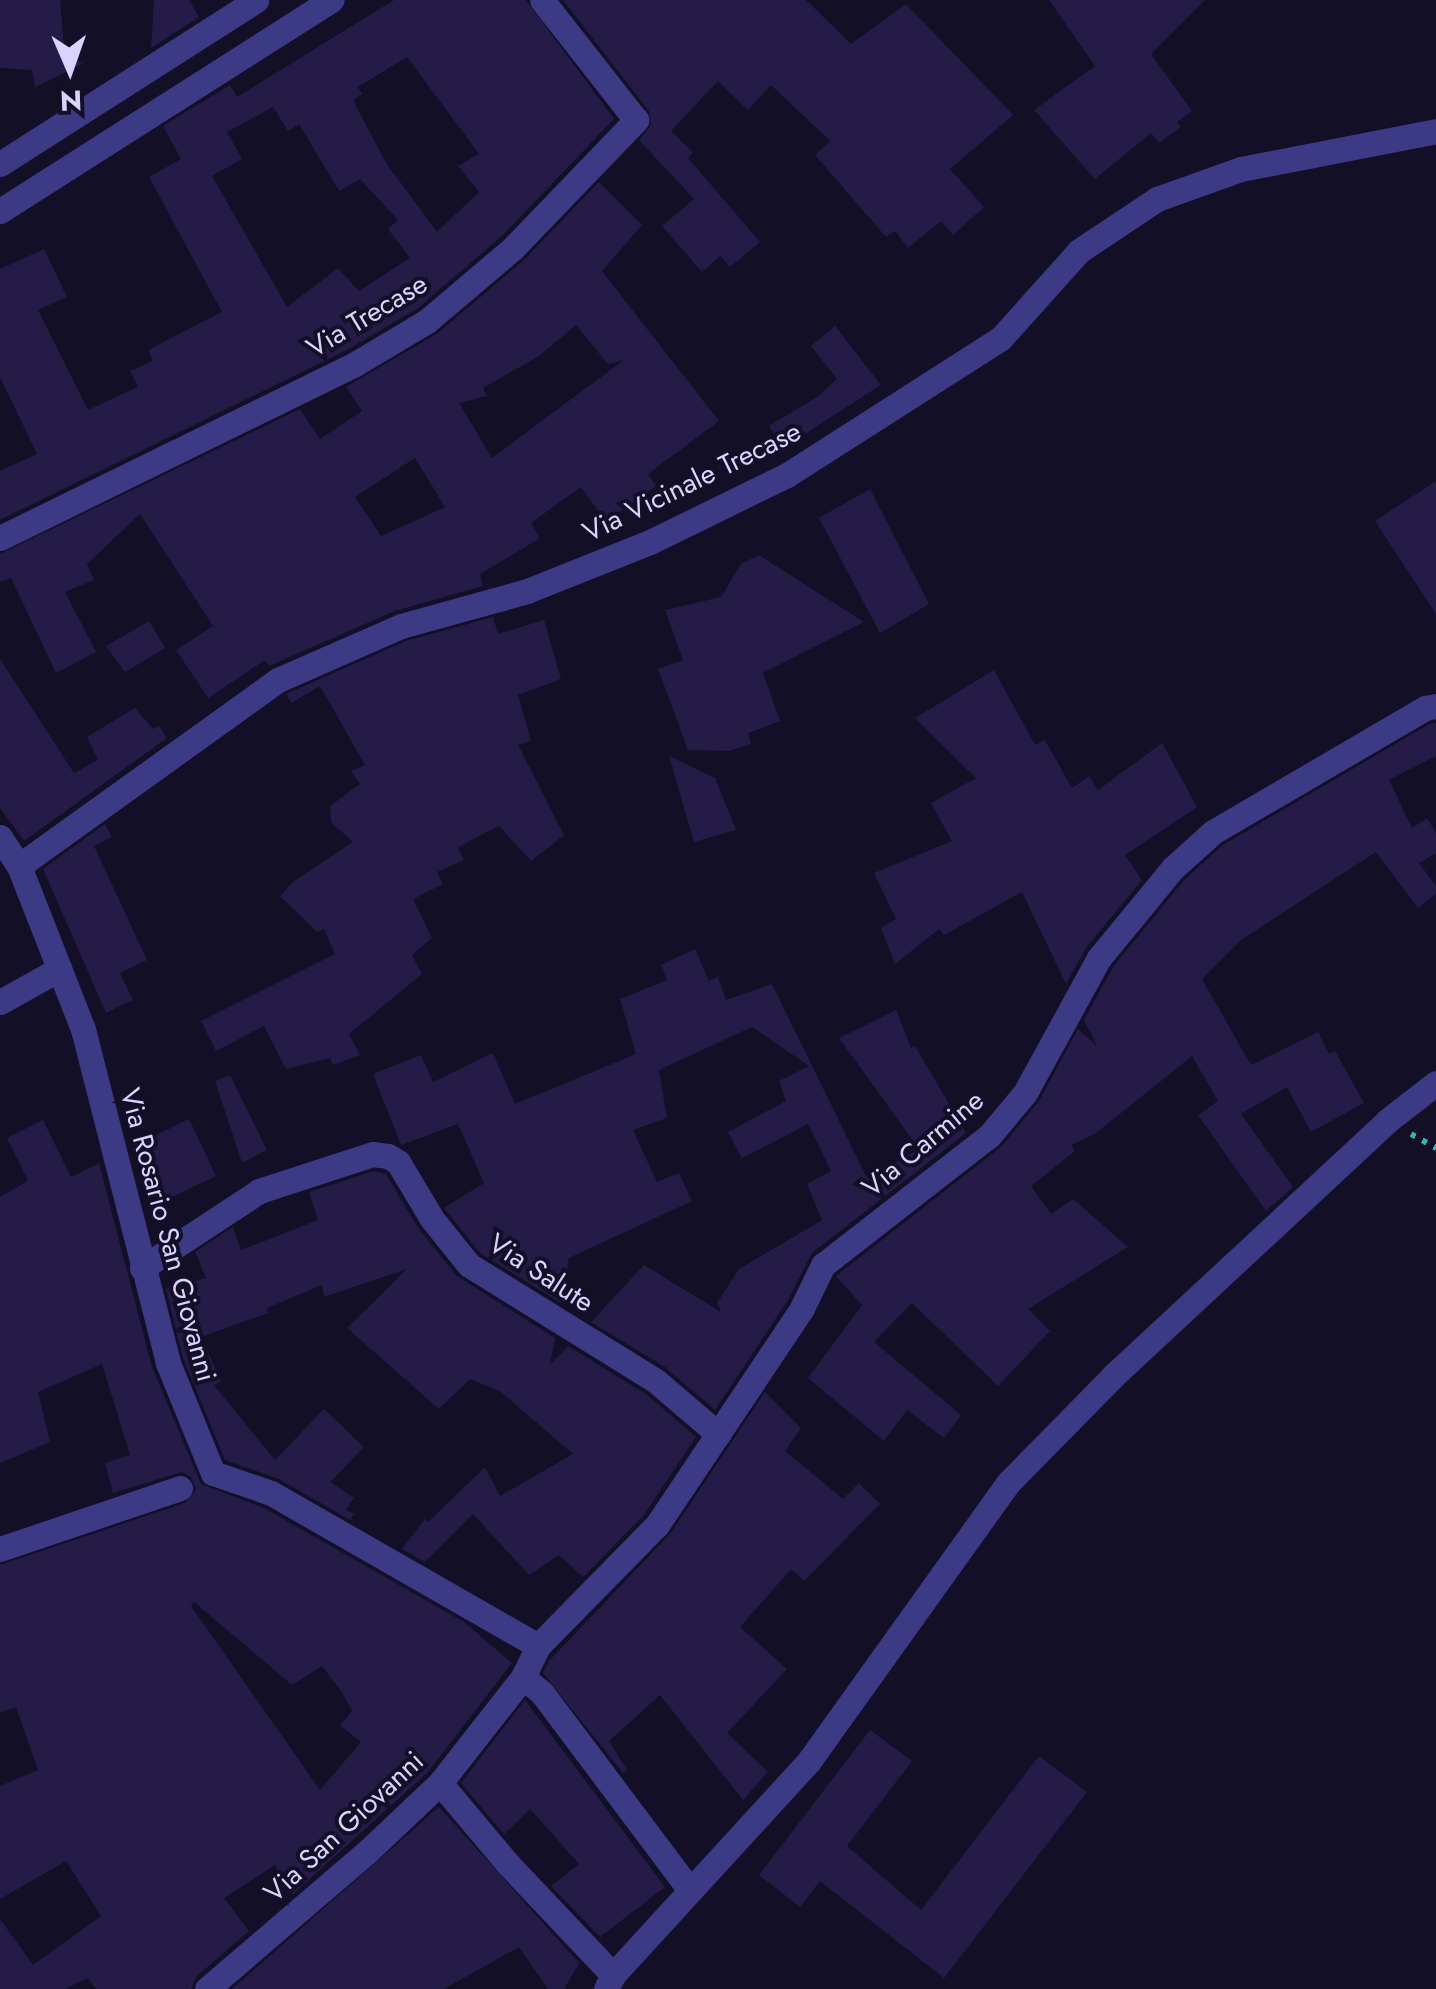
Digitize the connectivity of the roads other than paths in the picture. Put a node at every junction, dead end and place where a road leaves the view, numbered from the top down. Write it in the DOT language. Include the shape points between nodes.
graph roads {
  1 [pos="256,0"];
  2 [pos="331,0"];
  3 [pos="542,0"];
  4 [pos="1436,131"];
  5 [pos="0,164"];
  6 [pos="0,211"];
  7 [pos="0,538"];
  8 [pos="1436,706"];
  9 [pos="0,838"];
  10 [pos="19,866"];
  11 [pos="59,969"];
  12 [pos="0,1002"];
  13 [pos="1436,1084"];
  14 [pos="142,1268"];
  15 [pos="718,1434"];
  16 [pos="180,1488"];
  17 [pos="0,1549"];
  18 [pos="538,1646"];
  19 [pos="524,1677"];
  20 [pos="440,1783"];
  21 [pos="690,1890"];
  22 [pos="609,1982"];
  23 [pos="207,1989"];
  1 -- 5 [label="street"];
  2 -- 6 [label="street"];
  3 -- 7 [label="street, Via Trecase" via="636,120 513,248 427,321 354,364"];
  4 -- 10 [label="street, Via Vicinale Trecase" via="1241,169 1157,199 1078,251 1001,338 787,475 650,542 527,591 401,626 278,680"];
  8 -- 15 [label="street, Via Carmine" via="1213,832 1173,868 1099,958 1024,1093 988,1136 822,1264 802,1308"];
  9 -- 10 [label="street, Via Rosario San Giovanni"];
  10 -- 11 [label="street, Via Rosario San Giovanni"];
  11 -- 12 [label="street"];
  11 -- 14 [label="street, Via Rosario San Giovanni" via="82,1029"];
  13 -- 21 [label="street" via="1113,1376 1010,1482 810,1761"];
  14 -- 15 [label="street, Via Salute" via="259,1191 374,1154 388,1156 469,1265 656,1381"];
  14 -- 18 [label="street, Via Rosario San Giovanni" via="168,1363 213,1473 271,1493"];
  15 -- 18 [label="street, Via Carmine" via="657,1525"];
  16 -- 17 [label="street"];
  18 -- 19 [label="street, Via San Giovanni"];
  19 -- 20 [label="street, Via San Giovanni"];
  19 -- 21 [label="street"];
  20 -- 22 [label="street"];
  20 -- 23 [label="street, Via San Giovanni"];
  21 -- 22 [label="street"];
}
